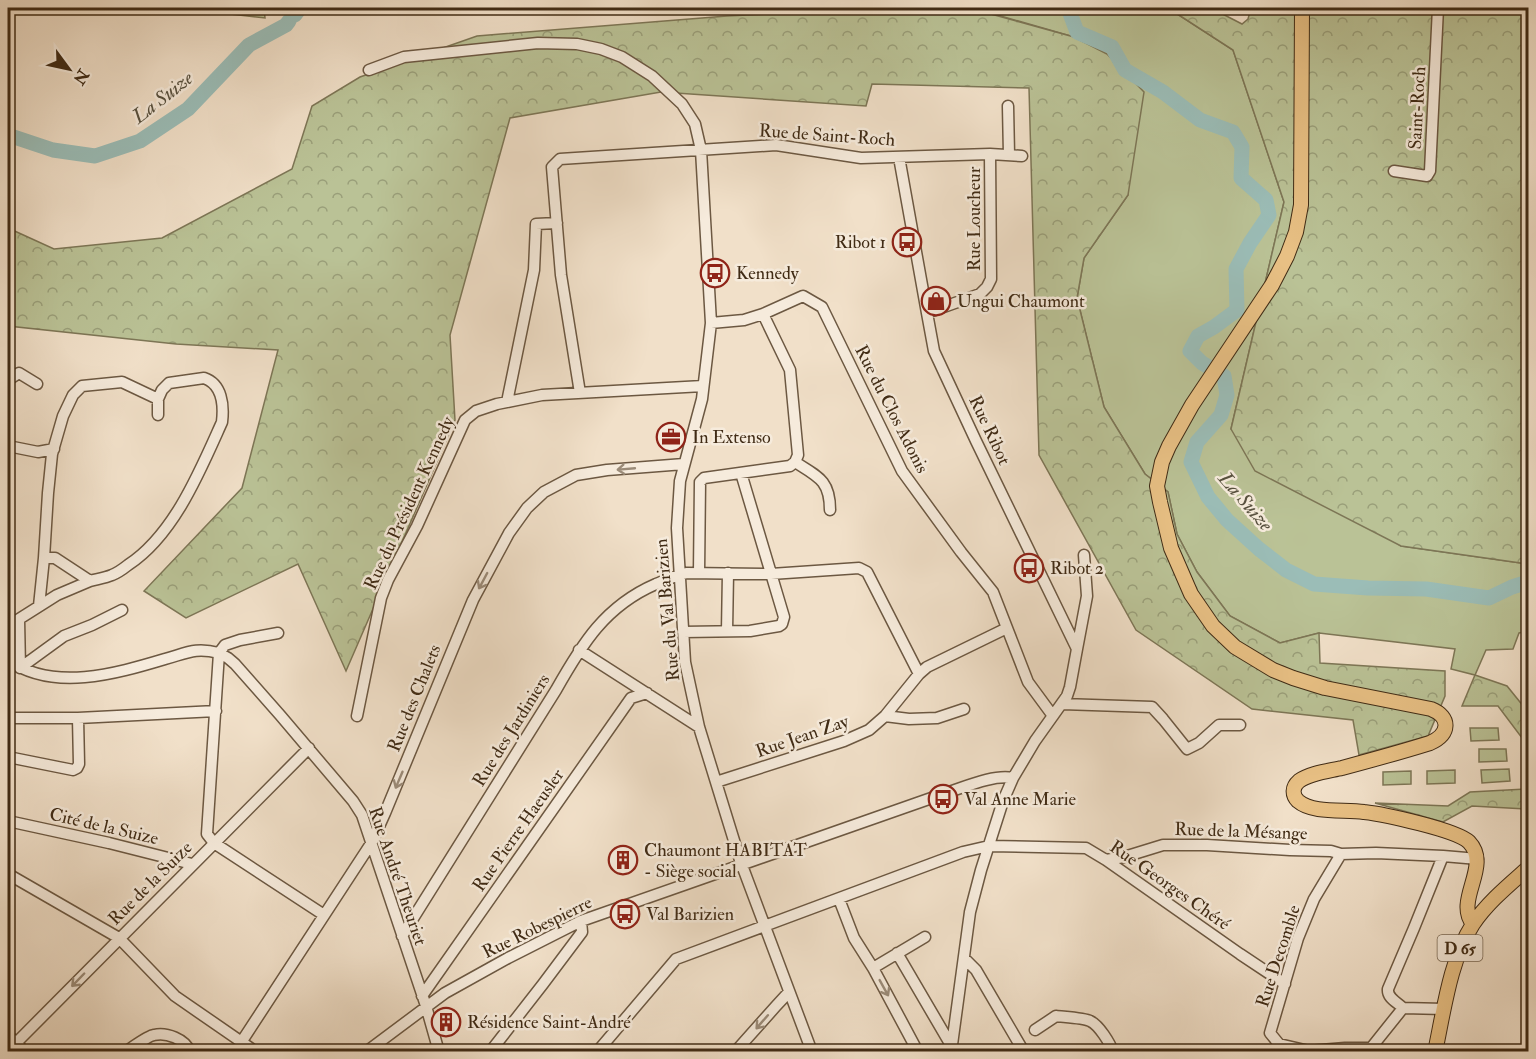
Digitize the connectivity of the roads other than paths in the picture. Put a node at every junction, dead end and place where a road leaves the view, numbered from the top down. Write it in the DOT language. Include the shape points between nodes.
graph roads {
  1 [pos="1302,8"];
  2 [pos="1438,8"];
  3 [pos="369,70"];
  4 [pos="1008,106"];
  5 [pos="701,150"];
  6 [pos="990,154"];
  7 [pos="1009,155"];
  8 [pos="1022,156"];
  9 [pos="899,157"];
  10 [pos="1394,171"];
  11 [pos="557,223"];
  12 [pos="763,314"];
  13 [pos="927,314"];
  14 [pos="711,323"];
  15 [pos="8,380"];
  16 [pos="37,384"];
  17 [pos="703,386"];
  18 [pos="580,393"];
  19 [pos="158,399"];
  20 [pos="507,402"];
  21 [pos="158,416"];
  22 [pos="8,446"];
  23 [pos="54,449"];
  24 [pos="795,462"];
  25 [pos="684,464"];
  26 [pos="741,473"];
  27 [pos="830,510"];
  28 [pos="1084,555"];
  29 [pos="44,558"];
  30 [pos="699,573"];
  31 [pos="728,573"];
  32 [pos="679,574"];
  33 [pos="771,574"];
  34 [pos="90,580"];
  35 [pos="39,606"];
  36 [pos="122,610"];
  37 [pos="19,619"];
  38 [pos="8,626"];
  39 [pos="1007,628"];
  40 [pos="726,631"];
  41 [pos="683,632"];
  42 [pos="278,633"];
  43 [pos="1077,649"];
  44 [pos="579,650"];
  45 [pos="219,653"];
  46 [pos="8,660"];
  47 [pos="20,668"];
  48 [pos="919,674"];
  49 [pos="647,693"];
  50 [pos="1062,704"];
  51 [pos="964,709"];
  52 [pos="216,711"];
  53 [pos="357,716"];
  54 [pos="885,716"];
  55 [pos="1053,716"];
  56 [pos="8,718"];
  57 [pos="78,718"];
  58 [pos="1240,725"];
  59 [pos="699,727"];
  60 [pos="309,748"];
  61 [pos="8,757"];
  62 [pos="1013,778"];
  63 [pos="716,782"];
  64 [pos="8,821"];
  65 [pos="372,842"];
  66 [pos="214,843"];
  67 [pos="989,846"];
  68 [pos="1341,854"];
  69 [pos="1443,856"];
  70 [pos="1478,859"];
  71 [pos="1106,860"];
  72 [pos="192,864"];
  73 [pos="741,864"];
  74 [pos="1528,868"];
  75 [pos="8,874"];
  76 [pos="838,899"];
  77 [pos="324,915"];
  78 [pos="581,921"];
  79 [pos="1473,924"];
  80 [pos="764,926"];
  81 [pos="402,936"];
  82 [pos="926,937"];
  83 [pos="119,938"];
  84 [pos="897,953"];
  85 [pos="964,958"];
  86 [pos="873,968"];
  87 [pos="1285,984"];
  88 [pos="789,992"];
  89 [pos="424,1001"];
  90 [pos="1403,1008"];
  91 [pos="1444,1009"];
  92 [pos="1035,1030"];
  93 [pos="12,1039"];
  94 [pos="242,1041"];
  95 [pos="951,1049"];
  96 [pos="1370,1050"];
  97 [pos="25,1052"];
  98 [pos="125,1052"];
  99 [pos="190,1052"];
  100 [pos="256,1052"];
  101 [pos="366,1052"];
  102 [pos="439,1052"];
  103 [pos="490,1052"];
  104 [pos="597,1052"];
  105 [pos="735,1052"];
  106 [pos="812,1052"];
  107 [pos="918,1052"];
  108 [pos="1024,1052"];
  109 [pos="1113,1052"];
  110 [pos="1435,1052"];
  1 -- 70 [label="main road" via="1301,205 1296,232 1272,285 1169,446 1157,486 1160,502 1171,548 1191,594 1213,626 1235,647 1293,678 1431,709 1446,721 1443,734 1430,743 1298,782 1293,790 1295,798 1307,806 1375,814 1451,832 1470,843"];
  2 -- 10 [label="street, Saint-Roch" via="1430,171 1426,176"];
  3 -- 5 [label="street, Rue du Val Barizien" via="404,57 538,43 601,49 652,76 682,104 695,124"];
  4 -- 7 [label="street"];
  5 -- 9 [label="street, Rue de Saint-Roch" via="776,145 861,158"];
  5 -- 11 [label="street" via="560,159 552,167"];
  5 -- 14 [label="street, Rue du Val Barizien"];
  6 -- 7 [label="street, Rue de Saint-Roch"];
  6 -- 9 [label="street, Rue de Saint-Roch"];
  6 -- 13 [label="street, Rue Loucheur" via="991,279 980,294"];
  7 -- 8 [label="street, Rue de Saint-Roch"];
  9 -- 13 [label="street, Rue Ribot"];
  11 -- 18 [label="street" via="561,275"];
  11 -- 20 [label="street" via="536,224 534,270"];
  12 -- 14 [label="street, Rue du Clos Adonis"];
  12 -- 24 [label="street" via="790,370 798,455"];
  12 -- 39 [label="street, Rue du Clos Adonis" via="803,296 822,307 902,471 993,592"];
  13 -- 43 [label="street, Rue Ribot" via="934,351"];
  14 -- 17 [label="street, Rue du Val Barizien"];
  15 -- 16 [label="street" via="19,373"];
  17 -- 18 [label="street, Rue du Président Kennedy"];
  17 -- 25 [label="street, Rue du Val Barizien"];
  18 -- 20 [label="street, Rue du Président Kennedy"];
  19 -- 21 [label="street"];
  19 -- 23 [label="street" via="122,382 82,386 63,416"];
  19 -- 34 [label="street" via="169,383 204,378 220,390 222,422 194,481 155,543 113,575"];
  20 -- 53 [label="street, Rue du Président Kennedy" via="476,411 465,420 388,580 381,597"];
  22 -- 23 [label="street" via="38,452"];
  23 -- 29 [label="street"];
  24 -- 26 [label="street"];
  24 -- 27 [label="street" via="825,484"];
  25 -- 32 [label="street, Rue du Val Barizien" via="677,528"];
  25 -- 65 [label="street, Rue des Chalets, one-way" via="576,475 544,492 527,508 473,600"];
  26 -- 30 [label="street" via="704,478 700,482"];
  26 -- 33 [label="street"];
  28 -- 43 [label="street" via="1087,596"];
  29 -- 34 [label="street" via="55,558"];
  29 -- 35 [label="street"];
  30 -- 31 [label="street"];
  30 -- 32 [label="street"];
  31 -- 33 [label="street"];
  31 -- 40 [label="street"];
  32 -- 41 [label="street, Rue du Val Barizien"];
  32 -- 44 [label="street, Rue des Jardiniers" via="637,592 610,612"];
  33 -- 40 [label="street" via="784,617 782,624"];
  33 -- 48 [label="street" via="858,567 867,572"];
  34 -- 35 [label="street"];
  35 -- 37 [label="street"];
  36 -- 47 [label="street" via="64,636"];
  37 -- 38 [label="street"];
  37 -- 47 [label="street"];
  39 -- 48 [label="street, Rue Jean Zay" via="940,659"];
  39 -- 55 [label="street, Rue du Clos Adonis" via="1028,682"];
  40 -- 41 [label="street"];
  41 -- 59 [label="street, Rue du Val Barizien" via="685,662"];
  42 -- 45 [label="street" via="225,645"];
  43 -- 50 [label="street" via="1070,687"];
  44 -- 49 [label="street"];
  44 -- 81 [label="street, Rue des Jardiniers"];
  45 -- 47 [label="street" via="193,650 115,672 73,678"];
  45 -- 52 [label="street"];
  45 -- 60 [label="street, Rue André Theuriet" via="235,664"];
  46 -- 47 [label="street"];
  48 -- 54 [label="street, Rue Jean Zay"];
  49 -- 59 [label="street"];
  49 -- 89 [label="street, Rue Pierre Haeusler" via="630,698"];
  50 -- 55 [label="street"];
  50 -- 58 [label="street" via="1152,707 1186,749 1219,725"];
  51 -- 54 [label="street" via="937,718"];
  52 -- 57 [label="street"];
  52 -- 66 [label="street" via="207,834"];
  54 -- 63 [label="street, Rue Jean Zay" via="868,730 844,741"];
  55 -- 62 [label="street"];
  56 -- 57 [label="street"];
  57 -- 61 [label="street" via="79,764 73,770"];
  59 -- 63 [label="street, Rue du Val Barizien"];
  60 -- 65 [label="street, Rue André Theuriet" via="353,801"];
  60 -- 66 [label="street, Rue de la Suize"];
  62 -- 67 [label="street"];
  62 -- 73 [label="street, Rue Robespierre" via="978,783"];
  63 -- 73 [label="street, Rue du Val Barizien"];
  64 -- 72 [label="street, Cité de la Suize"];
  65 -- 77 [label="street, Rue des Chalets"];
  65 -- 81 [label="street, Rue André Theuriet"];
  66 -- 72 [label="street, Rue de la Suize"];
  66 -- 77 [label="street"];
  67 -- 71 [label="street, Rue Georges Chéré" via="1086,848"];
  67 -- 76 [label="street, Rue Georges Chéré"];
  67 -- 85 [label="street" via="976,885"];
  68 -- 69 [label="street"];
  68 -- 71 [label="street, Rue de la Mésange" via="1163,845"];
  68 -- 87 [label="street, Rue Decomble" via="1314,899"];
  69 -- 70 [label="street"];
  69 -- 90 [label="street" via="1388,989 1389,997"];
  70 -- 79 [label="main road" via="1468,905 1468,917"];
  71 -- 87 [label="street, Rue Georges Chéré"];
  72 -- 83 [label="street, Rue de la Suize"];
  73 -- 78 [label="street, Rue Robespierre"];
  73 -- 80 [label="street, Rue du Val Barizien"];
  74 -- 79 [label="main road, D 65"];
  75 -- 83 [label="street"];
  76 -- 80 [label="street, Rue Georges Chéré"];
  76 -- 86 [label="street" via="854,938"];
  77 -- 94 [label="street, Rue des Chalets"];
  78 -- 89 [label="street, Rue Robespierre"];
  78 -- 103 [label="street" via="582,933"];
  79 -- 91 [label="main road, D 65" via="1460,947"];
  80 -- 88 [label="street, Rue du Val Barizien"];
  80 -- 104 [label="street, Rue Georges Chéré" via="676,959"];
  81 -- 89 [label="street, Rue André Theuriet"];
  82 -- 84 [label="street"];
  83 -- 93 [label="street, Rue de la Suize, one-way"];
  83 -- 94 [label="street" via="175,996"];
  84 -- 86 [label="street"];
  84 -- 95 [label="street"];
  85 -- 95 [label="street"];
  85 -- 108 [label="street" via="976,970"];
  86 -- 107 [label="street, one-way"];
  87 -- 96 [label="street, Rue Decomble" via="1270,1033 1279,1044 1309,1051"];
  88 -- 105 [label="street, one-way"];
  88 -- 106 [label="street, Rue du Val Barizien"];
  89 -- 101 [label="street, Rue Robespierre"];
  89 -- 102 [label="street, Rue André Theuriet"];
  90 -- 91 [label="street"];
  90 -- 96 [label="street, Rue Decomble"];
  91 -- 110 [label="main road, D 65"];
  92 -- 109 [label="street" via="1056,1016 1090,1021 1111,1044"];
  93 -- 97 [label="street"];
  94 -- 100 [label="street"];
  98 -- 99 [label="street" via="154,1035 173,1036"];
}
